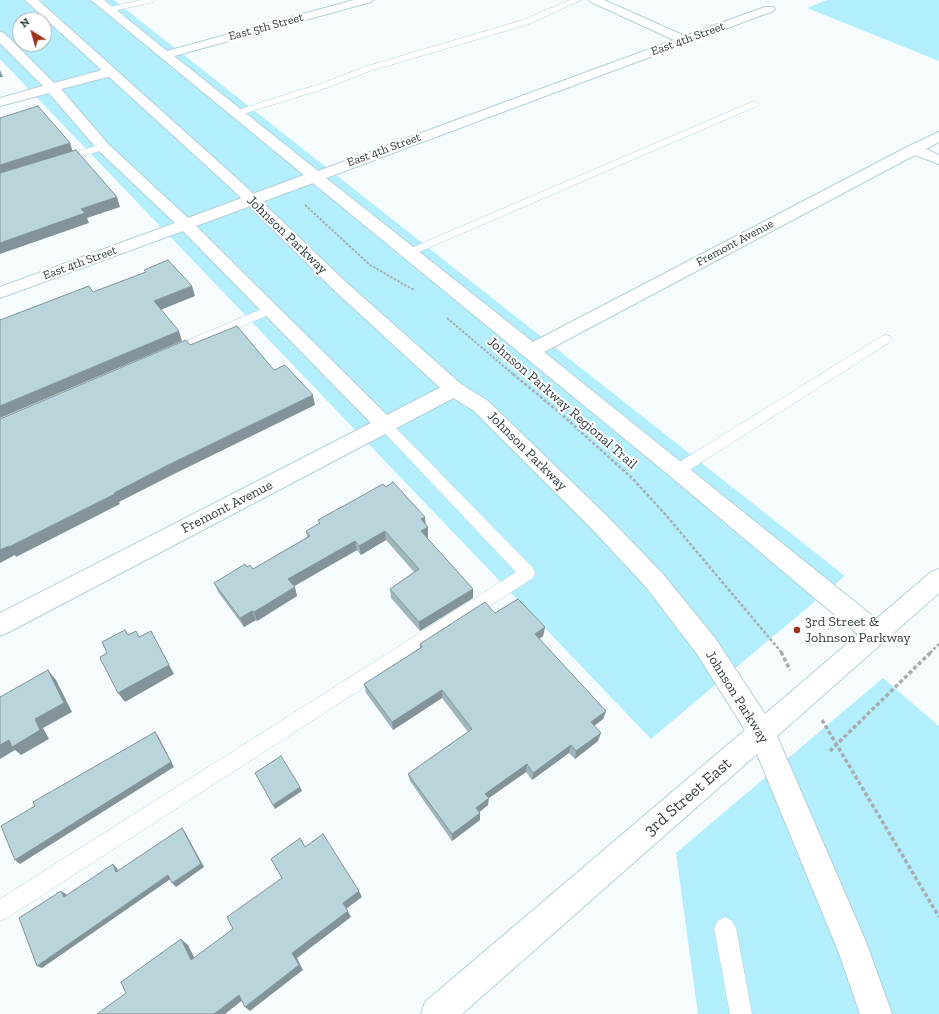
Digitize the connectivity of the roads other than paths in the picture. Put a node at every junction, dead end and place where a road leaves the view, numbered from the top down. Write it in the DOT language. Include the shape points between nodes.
graph roads {
  1 [pos="31,0"];
  2 [pos="97,0"];
  3 [pos="150,0"];
  4 [pos="368,0"];
  5 [pos="577,0"];
  6 [pos="594,0"];
  7 [pos="769,9"];
  8 [pos="109,10"];
  9 [pos="1,38"];
  10 [pos="684,40"];
  11 [pos="166,55"];
  12 [pos="110,72"];
  13 [pos="51,88"];
  14 [pos="0,102"];
  15 [pos="754,104"];
  16 [pos="236,113"];
  17 [pos="939,136"];
  18 [pos="103,147"];
  19 [pos="914,149"];
  20 [pos="939,160"];
  21 [pos="51,163"];
  22 [pos="315,176"];
  23 [pos="251,199"];
  24 [pos="185,224"];
  25 [pos="408,253"];
  26 [pos="0,293"];
  27 [pos="270,309"];
  28 [pos="886,339"];
  29 [pos="531,351"];
  30 [pos="161,356"];
  31 [pos="454,389"];
  32 [pos="385,425"];
  33 [pos="678,470"];
  34 [pos="939,580"];
  35 [pos="0,625"];
  36 [pos="876,634"];
  37 [pos="762,733"];
  38 [pos="0,911"];
  39 [pos="725,928"];
  40 [pos="437,1014"];
  41 [pos="742,1014"];
  42 [pos="876,1014"];
  1 -- 12 [label="street, Johnson Parkway"];
  2 -- 8 [label="street"];
  3 -- 8 [label="lane"];
  4 -- 11 [label="street, East 5th Street"];
  5 -- 16 [label="lane" via="526,22 366,69 326,85"];
  6 -- 10 [label="street"];
  7 -- 10 [label="street, East 4th Street"];
  8 -- 11 [label="street"];
  9 -- 13 [label="street"];
  10 -- 22 [label="street, East 4th Street"];
  11 -- 16 [label="street"];
  12 -- 13 [label="street"];
  12 -- 23 [label="street, Johnson Parkway"];
  13 -- 14 [label="street"];
  13 -- 18 [label="street"];
  15 -- 25 [label="lane"];
  16 -- 22 [label="street"];
  17 -- 19 [label="street, Fremont Avenue"];
  18 -- 21 [label="lane"];
  18 -- 24 [label="street"];
  19 -- 20 [label="street"];
  19 -- 29 [label="street, Fremont Avenue"];
  22 -- 23 [label="street, East 4th Street"];
  22 -- 25 [label="street"];
  23 -- 24 [label="street, East 4th Street"];
  23 -- 31 [label="street, Johnson Parkway" via="342,288"];
  24 -- 26 [label="street, East 4th Street"];
  24 -- 27 [label="street"];
  25 -- 29 [label="street"];
  27 -- 30 [label="lane"];
  27 -- 32 [label="street"];
  28 -- 33 [label="lane"];
  29 -- 33 [label="street"];
  31 -- 32 [label="street, Fremont Avenue"];
  31 -- 37 [label="street, Johnson Parkway" via="481,406 654,580 706,646"];
  32 -- 35 [label="street, Fremont Avenue"];
  32 -- 38 [label="lane" via="527,572"];
  33 -- 36 [label="street"];
  34 -- 36 [label="street, 3rd Street East"];
  36 -- 37 [label="street, 3rd Street East"];
  37 -- 40 [label="street, 3rd Street East"];
  37 -- 42 [label="street, Johnson Parkway" via="855,953"];
  39 -- 41 [label="lane"];
}
